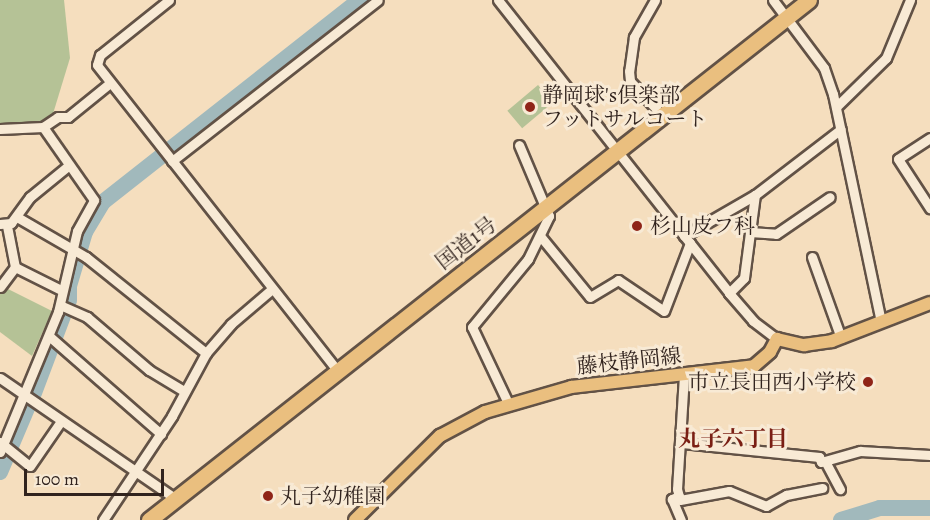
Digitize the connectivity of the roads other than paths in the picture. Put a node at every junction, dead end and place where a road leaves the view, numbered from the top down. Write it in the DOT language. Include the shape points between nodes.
graph roads {
  1 [pos="169,0"];
  2 [pos="378,0"];
  3 [pos="498,0"];
  4 [pos="655,0"];
  5 [pos="773,0"];
  6 [pos="809,0"];
  7 [pos="910,0"];
  8 [pos="786,17"];
  9 [pos="110,83"];
  10 [pos="836,107"];
  11 [pos="662,115"];
  12 [pos="43,127"];
  13 [pos="0,129"];
  14 [pos="840,129"];
  15 [pos="930,138"];
  16 [pos="519,145"];
  17 [pos="618,151"];
  18 [pos="167,155"];
  19 [pos="68,166"];
  20 [pos="755,195"];
  21 [pos="830,197"];
  22 [pos="545,208"];
  23 [pos="930,208"];
  24 [pos="17,217"];
  25 [pos="3,225"];
  26 [pos="750,232"];
  27 [pos="541,237"];
  28 [pos="687,240"];
  29 [pos="72,249"];
  30 [pos="812,256"];
  31 [pos="15,267"];
  32 [pos="0,286"];
  33 [pos="272,289"];
  34 [pos="61,290"];
  35 [pos="729,293"];
  36 [pos="930,303"];
  37 [pos="60,305"];
  38 [pos="881,322"];
  39 [pos="49,336"];
  40 [pos="841,338"];
  41 [pos="777,339"];
  42 [pos="206,353"];
  43 [pos="338,371"];
  44 [pos="684,375"];
  45 [pos="0,378"];
  46 [pos="184,391"];
  47 [pos="24,396"];
  48 [pos="508,404"];
  49 [pos="61,421"];
  50 [pos="161,434"];
  51 [pos="682,443"];
  52 [pos="5,447"];
  53 [pos="930,455"];
  54 [pos="825,461"];
  55 [pos="135,472"];
  56 [pos="822,488"];
  57 [pos="840,489"];
  58 [pos="679,496"];
  59 [pos="176,499"];
  60 [pos="103,520"];
  61 [pos="149,520"];
  62 [pos="355,520"];
  63 [pos="681,520"];
  1 -- 9 [label="street" via="97,58 97,65"];
  2 -- 18 [label="street"];
  3 -- 17 [label="street"];
  4 -- 11 [label="street" via="634,37 629,71 630,81"];
  5 -- 8 [label="street"];
  6 -- 8 [label="highway, 国道1号"];
  7 -- 10 [label="street" via="886,58"];
  8 -- 10 [label="street" via="824,68"];
  8 -- 11 [label="highway, 国道1号"];
  9 -- 12 [label="street" via="68,117 58,117"];
  9 -- 18 [label="street"];
  10 -- 14 [label="street"];
  11 -- 17 [label="highway, 国道1号"];
  12 -- 13 [label="street"];
  12 -- 19 [label="street"];
  14 -- 20 [label="street"];
  14 -- 38 [label="street"];
  15 -- 23 [label="street" via="898,159"];
  16 -- 22 [label="street"];
  17 -- 22 [label="highway, 国道1号"];
  17 -- 28 [label="street"];
  18 -- 33 [label="street"];
  19 -- 24 [label="street" via="30,197"];
  19 -- 29 [label="street" via="94,200"];
  20 -- 26 [label="street"];
  20 -- 28 [label="street"];
  21 -- 26 [label="street" via="776,234"];
  22 -- 27 [label="street" via="549,216"];
  22 -- 43 [label="highway, 国道1号"];
  24 -- 25 [label="street"];
  24 -- 29 [label="street"];
  25 -- 31 [label="street"];
  26 -- 35 [label="street" via="744,278"];
  27 -- 28 [label="street" via="590,297 618,279 664,311"];
  27 -- 48 [label="street" via="528,259 472,327"];
  28 -- 35 [label="street"];
  29 -- 34 [label="street"];
  29 -- 42 [label="street"];
  30 -- 40 [label="street"];
  31 -- 32 [label="street"];
  31 -- 34 [label="street"];
  33 -- 42 [label="street" via="231,324"];
  33 -- 43 [label="street"];
  34 -- 37 [label="street"];
  35 -- 41 [label="street" via="753,321"];
  36 -- 38 [label="main road"];
  37 -- 39 [label="street"];
  37 -- 46 [label="street" via="87,317 165,381"];
  38 -- 40 [label="main road"];
  39 -- 47 [label="street"];
  39 -- 50 [label="street"];
  40 -- 41 [label="main road" via="804,345"];
  41 -- 44 [label="main road, 藤枝静岡線" via="770,352 754,366"];
  42 -- 46 [label="street"];
  43 -- 59 [label="highway, 国道1号"];
  44 -- 48 [label="main road, 藤枝静岡線" via="571,387"];
  44 -- 51 [label="street"];
  45 -- 47 [label="street"];
  46 -- 50 [label="street"];
  47 -- 49 [label="street"];
  47 -- 52 [label="street"];
  48 -- 62 [label="main road, 藤枝静岡線" via="440,436"];
  49 -- 52 [label="street" via="30,465"];
  49 -- 55 [label="street"];
  50 -- 55 [label="street"];
  51 -- 54 [label="street"];
  51 -- 58 [label="street"];
  53 -- 54 [label="street" via="860,452"];
  54 -- 57 [label="street"];
  55 -- 59 [label="street"];
  55 -- 60 [label="street"];
  56 -- 58 [label="street" via="786,495 766,506 729,491 680,500"];
  58 -- 63 [label="street" via="672,499"];
  59 -- 61 [label="highway, 国道1号"];
}
